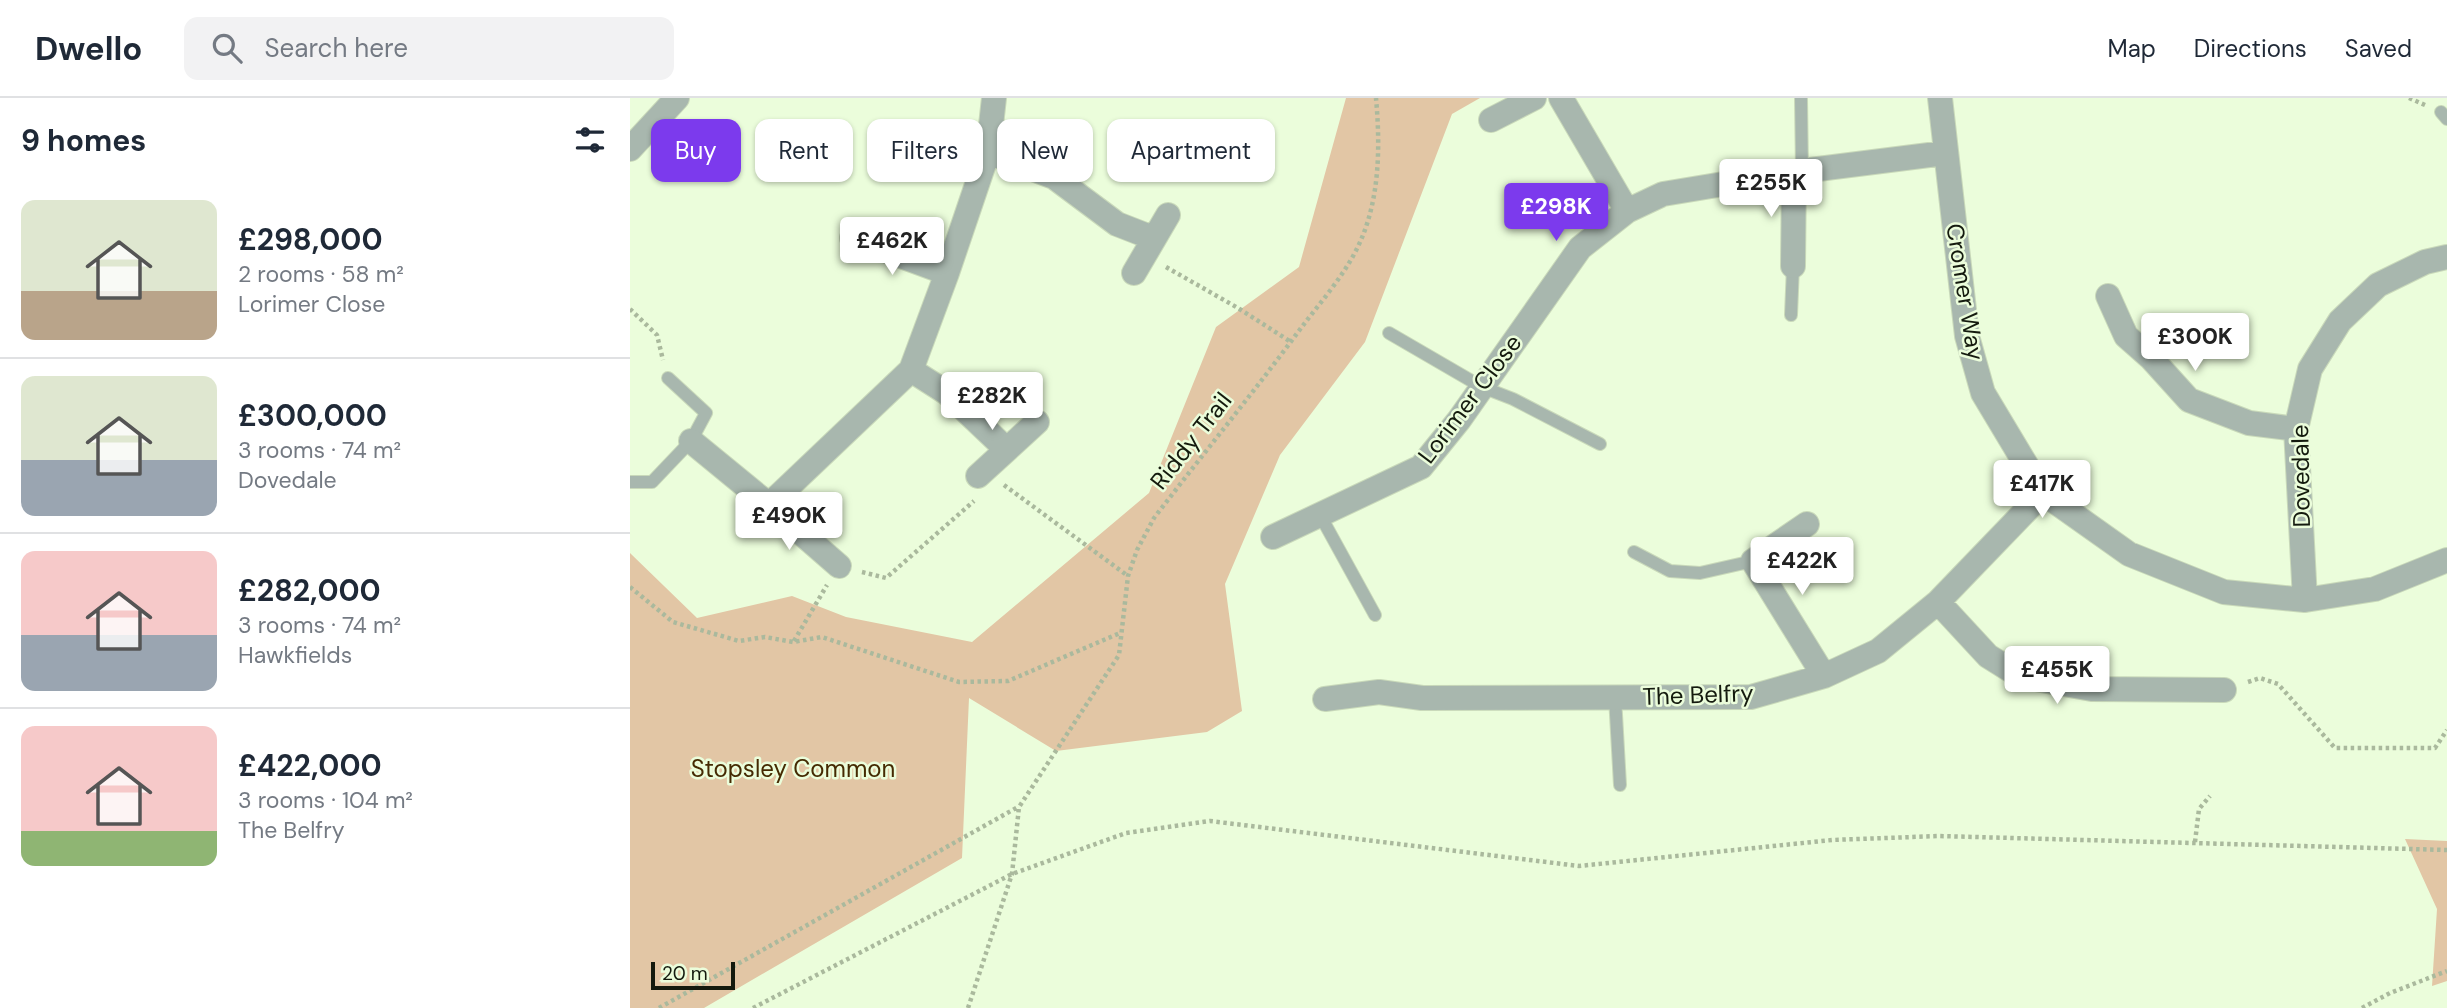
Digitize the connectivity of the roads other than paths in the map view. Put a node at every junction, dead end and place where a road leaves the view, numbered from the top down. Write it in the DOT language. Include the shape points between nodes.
graph roads {
  1 [pos="677,98"];
  2 [pos="994,98"];
  3 [pos="1534,98"];
  4 [pos="1561,98"];
  5 [pos="1801,98"];
  6 [pos="1940,98"];
  7 [pos="1491,120"];
  8 [pos="630,149"];
  9 [pos="988,152"];
  10 [pos="1945,153"];
  11 [pos="1798,172"];
  12 [pos="1627,211"];
  13 [pos="1168,215"];
  14 [pos="852,238"];
  15 [pos="2447,257"];
  16 [pos="1793,266"];
  17 [pos="947,273"];
  18 [pos="2108,296"];
  19 [pos="1791,315"];
  20 [pos="1390,333"];
  21 [pos="911,370"];
  22 [pos="668,378"];
  23 [pos="1482,387"];
  24 [pos="1037,422"];
  25 [pos="2296,429"];
  26 [pos="691,441"];
  27 [pos="1600,444"];
  28 [pos="1006,449"];
  29 [pos="982,472"];
  30 [pos="630,482"];
  31 [pos="2043,493"];
  32 [pos="769,505"];
  33 [pos="1320,515"];
  34 [pos="1807,524"];
  35 [pos="1273,537"];
  36 [pos="1633,552"];
  37 [pos="2447,560"];
  38 [pos="1753,561"];
  39 [pos="839,566"];
  40 [pos="2305,600"];
  41 [pos="1938,602"];
  42 [pos="1375,615"];
  43 [pos="1824,676"];
  44 [pos="2224,690"];
  45 [pos="1615,697"];
  46 [pos="1325,699"];
  47 [pos="1620,785"];
  1 -- 8 [label="street"];
  2 -- 9 [label="street"];
  3 -- 7 [label="street"];
  4 -- 12 [label="street"];
  5 -- 11 [label="lane"];
  6 -- 10 [label="street, Cromer Way"];
  9 -- 13 [label="street" via="1054,177 1118,224 1144,255"];
  9 -- 17 [label="street"];
  10 -- 11 [label="street, Lorimer Close"];
  10 -- 31 [label="street, Cromer Way" via="1967,336 1983,393"];
  11 -- 12 [label="street, Lorimer Close" via="1663,194"];
  11 -- 16 [label="street"];
  12 -- 23 [label="street, Lorimer Close" via="1580,248"];
  14 -- 17 [label="street"];
  15 -- 25 [label="street, Dovedale" via="2425,262 2378,285 2340,321 2310,369"];
  16 -- 19 [label="lane"];
  17 -- 21 [label="street"];
  18 -- 25 [label="street" via="2126,336 2189,400 2249,423"];
  20 -- 23 [label="lane"];
  21 -- 28 [label="street" via="947,393"];
  21 -- 32 [label="street"];
  22 -- 26 [label="lane" via="706,413"];
  23 -- 27 [label="lane"];
  23 -- 33 [label="street, Lorimer Close" via="1421,467"];
  24 -- 28 [label="street"];
  25 -- 40 [label="street, Dovedale"];
  26 -- 30 [label="lane" via="652,482"];
  26 -- 32 [label="street"];
  28 -- 29 [label="street"];
  31 -- 40 [label="street, Cromer Way" via="2141,559 2224,592"];
  31 -- 41 [label="street, The Belfry"];
  32 -- 39 [label="street"];
  33 -- 35 [label="street, Lorimer Close"];
  33 -- 42 [label="lane"];
  34 -- 38 [label="street"];
  36 -- 38 [label="lane" via="1680,572 1700,573"];
  37 -- 40 [label="street, Cromer Way" via="2375,589"];
  38 -- 43 [label="street"];
  41 -- 43 [label="street, The Belfry" via="1878,651"];
  41 -- 44 [label="street" via="1988,656 2020,676 2092,689"];
  43 -- 45 [label="street, The Belfry" via="1751,697"];
  45 -- 46 [label="street, The Belfry" via="1422,698 1379,692"];
  45 -- 47 [label="lane"];
}
